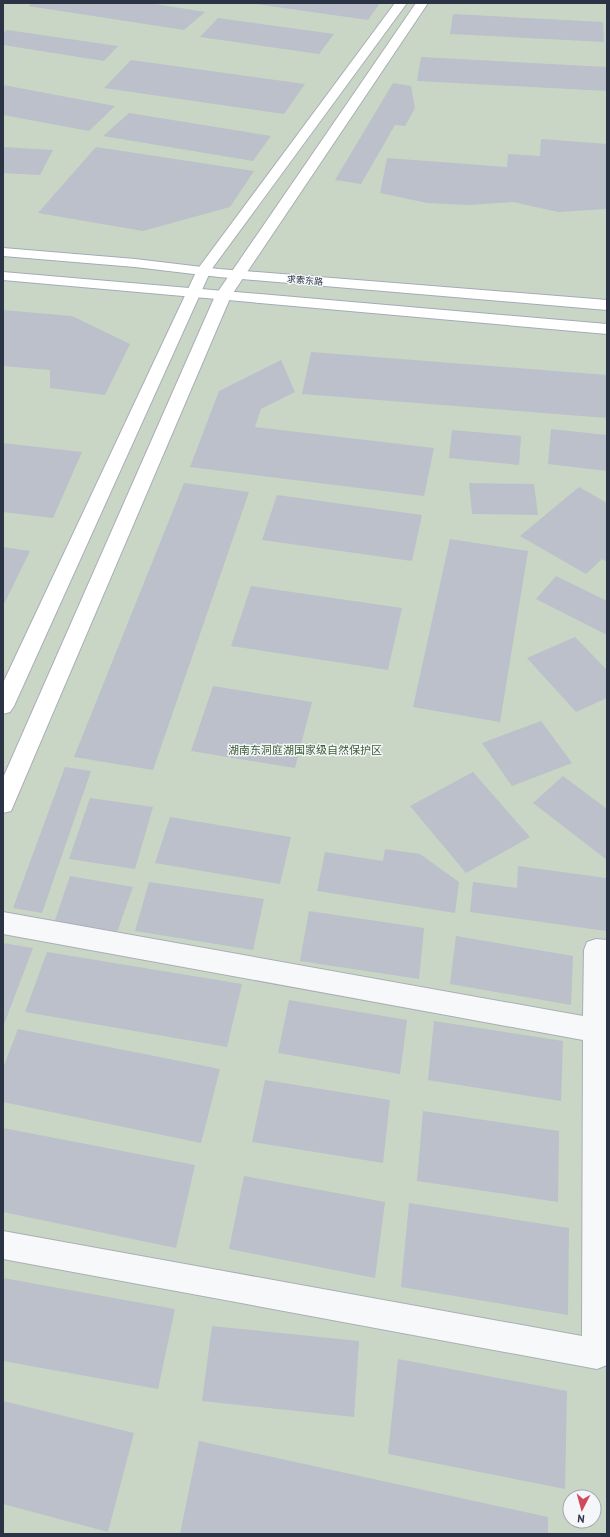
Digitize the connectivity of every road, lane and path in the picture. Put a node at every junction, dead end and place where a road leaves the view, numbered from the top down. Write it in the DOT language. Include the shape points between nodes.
graph roads {
  1 [pos="401,3"];
  2 [pos="422,3"];
  3 [pos="3,252"];
  4 [pos="204,270"];
  5 [pos="237,274"];
  6 [pos="3,276"];
  7 [pos="193,293"];
  8 [pos="223,296"];
  9 [pos="607,305"];
  10 [pos="607,329"];
  11 [pos="3,706"];
  12 [pos="3,804"];
  13 [pos="3,923"];
  14 [pos="607,952"];
  15 [pos="601,1031"];
  16 [pos="602,1131"];
  17 [pos="3,1245"];
  18 [pos="602,1355"];
  1 -- 4 [label="main road"];
  2 -- 5 [label="main road"];
  3 -- 4 [label="main road, 求索东路"];
  4 -- 5 [label="main road, 求索东路"];
  4 -- 7 [label="main road"];
  5 -- 8 [label="main road"];
  5 -- 9 [label="main road, 求索东路"];
  6 -- 7 [label="main road"];
  7 -- 8 [label="main road"];
  7 -- 11 [label="main road"];
  8 -- 10 [label="main road"];
  8 -- 12 [label="main road"];
  13 -- 15 [label="street"];
  14 -- 15 [label="street" via="596,950"];
  15 -- 16 [label="street"];
  16 -- 18 [label="street"];
  17 -- 18 [label="street"];
}
